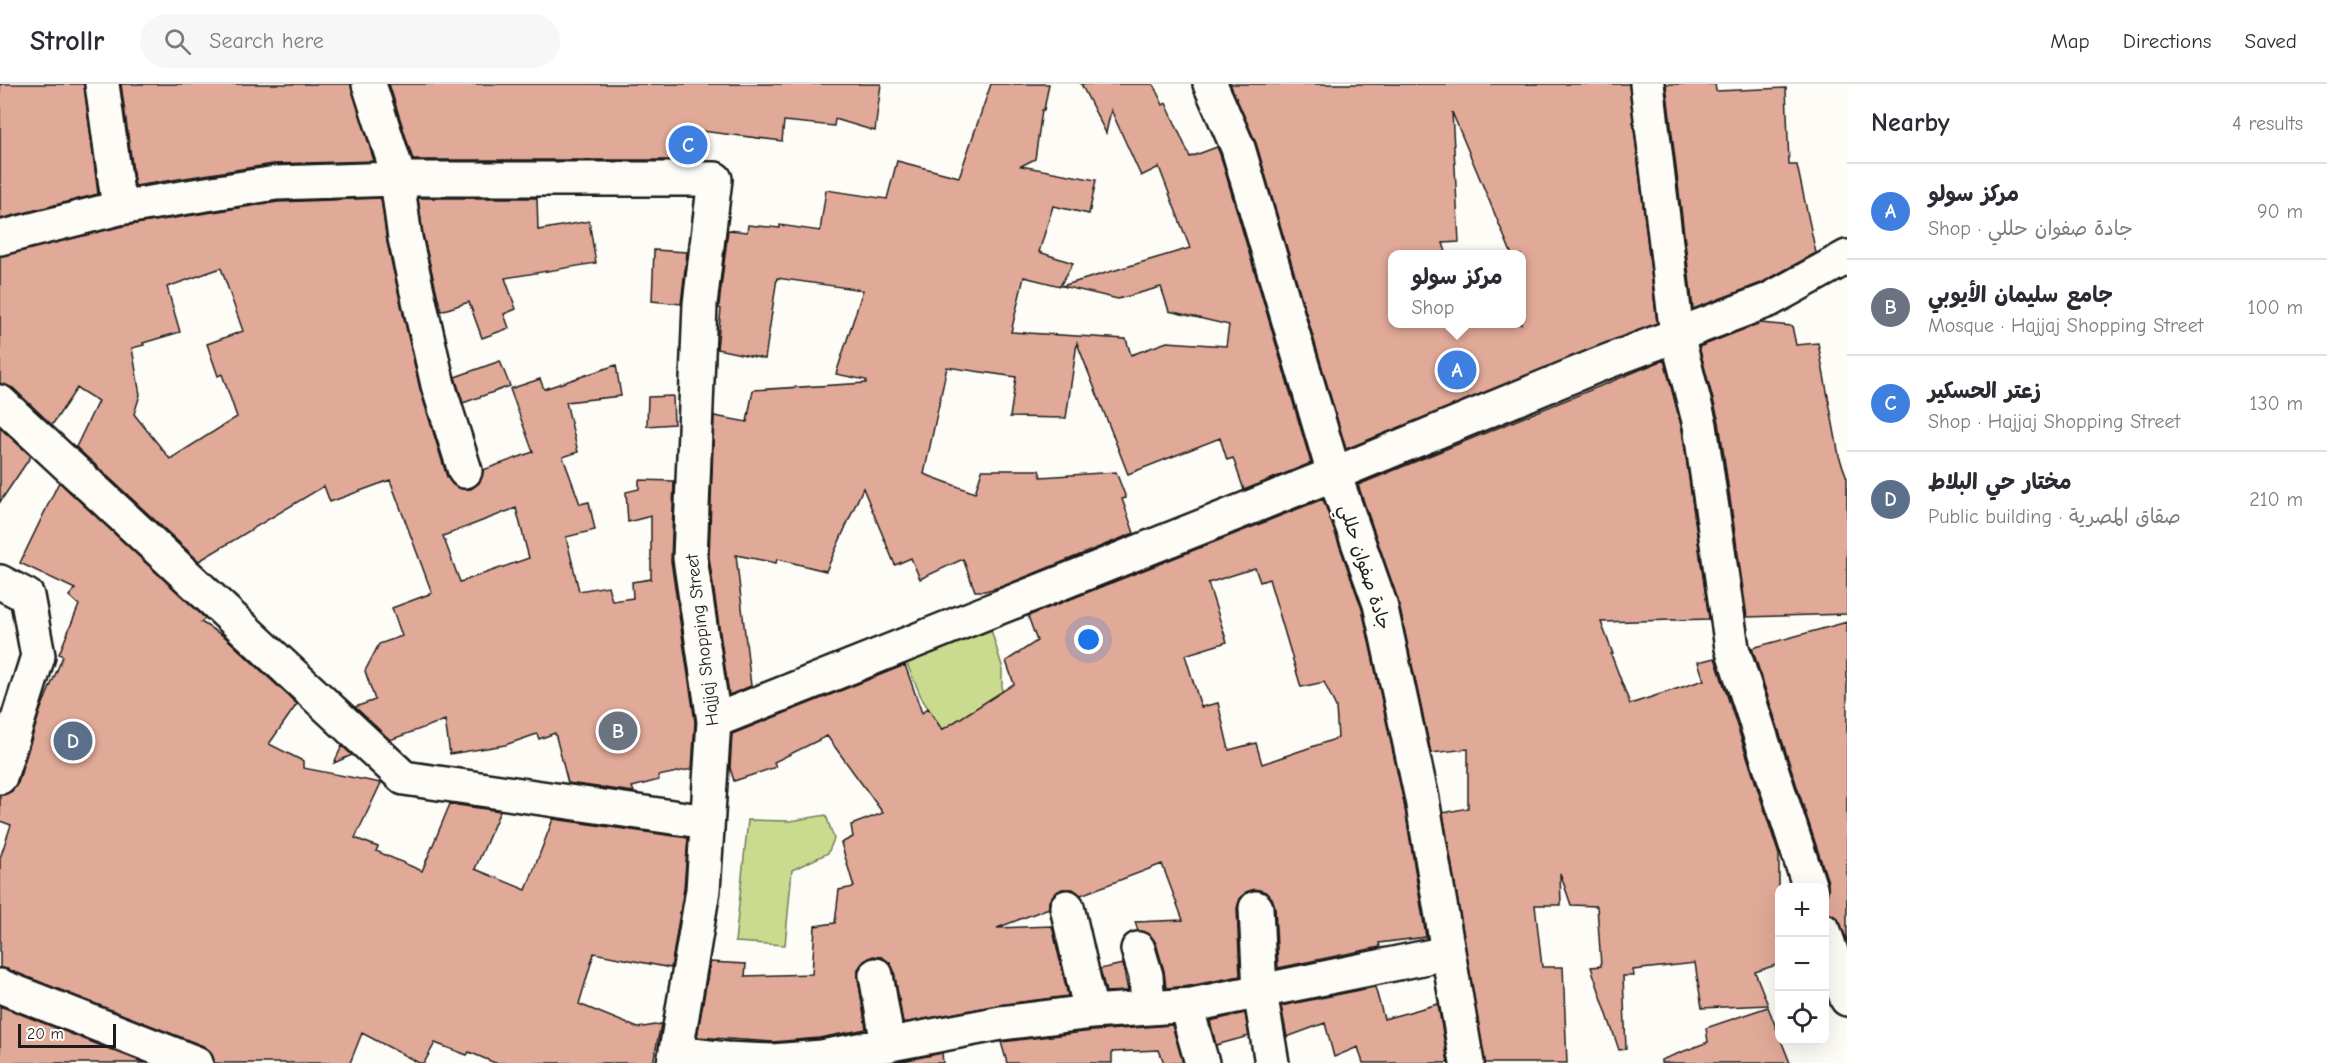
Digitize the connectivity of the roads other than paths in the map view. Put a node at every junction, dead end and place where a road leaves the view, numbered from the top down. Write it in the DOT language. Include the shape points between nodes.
graph roads {
  1 [pos="102,84"];
  2 [pos="369,84"];
  3 [pos="1210,84"];
  4 [pos="1647,84"];
  5 [pos="396,179"];
  6 [pos="119,208"];
  7 [pos="0,238"];
  8 [pos="1847,257"];
  9 [pos="1677,335"];
  10 [pos="0,402"];
  11 [pos="465,471"];
  12 [pos="1334,474"];
  13 [pos="0,582"];
  14 [pos="714,721"];
  15 [pos="0,777"];
  16 [pos="707,822"];
  17 [pos="1808,883"];
  18 [pos="1067,907"];
  19 [pos="1256,908"];
  20 [pos="1826,937"];
  21 [pos="1138,949"];
  22 [pos="1447,953"];
  23 [pos="876,975"];
  24 [pos="0,987"];
  25 [pos="1260,992"];
  26 [pos="1847,999"];
  27 [pos="1186,1006"];
  28 [pos="1148,1008"];
  29 [pos="1090,1012"];
  30 [pos="888,1045"];
  31 [pos="675,1058"];
  32 [pos="196,1063"];
  33 [pos="1202,1063"];
  34 [pos="1272,1063"];
  35 [pos="1467,1063"];
  1 -- 6 [label="street"];
  2 -- 5 [label="street"];
  3 -- 12 [label="street, جادة صفوان حللي" via="1238,148"];
  4 -- 9 [label="street"];
  5 -- 6 [label="street" via="276,183"];
  5 -- 11 [label="street" via="438,385"];
  5 -- 14 [label="street, Hajjaj Shopping Street" via="715,179 700,304 690,558"];
  6 -- 7 [label="street"];
  8 -- 9 [label="street" via="1769,300"];
  9 -- 12 [label="street"];
  9 -- 17 [label="street" via="1700,425 1732,648"];
  10 -- 16 [label="street" via="404,778"];
  12 -- 14 [label="street"];
  12 -- 22 [label="street, جادة صفوان حللي" via="1380,604 1422,799"];
  13 -- 15 [label="street" via="27,596 38,656"];
  14 -- 16 [label="street, Hajjaj Shopping Street"];
  16 -- 31 [label="street, Hajjaj Shopping Street" via="703,890"];
  18 -- 29 [label="street"];
  19 -- 25 [label="street"];
  20 -- 26 [label="street"];
  21 -- 28 [label="street" via="1146,976"];
  22 -- 25 [label="street"];
  22 -- 35 [label="street, جادة صفوان حللي"];
  23 -- 30 [label="street"];
  24 -- 32 [label="street"];
  25 -- 27 [label="street"];
  25 -- 34 [label="street"];
  27 -- 28 [label="street"];
  27 -- 33 [label="street"];
  28 -- 29 [label="street"];
  29 -- 30 [label="street" via="1001,1023"];
  30 -- 31 [label="street" via="773,1061"];
}
